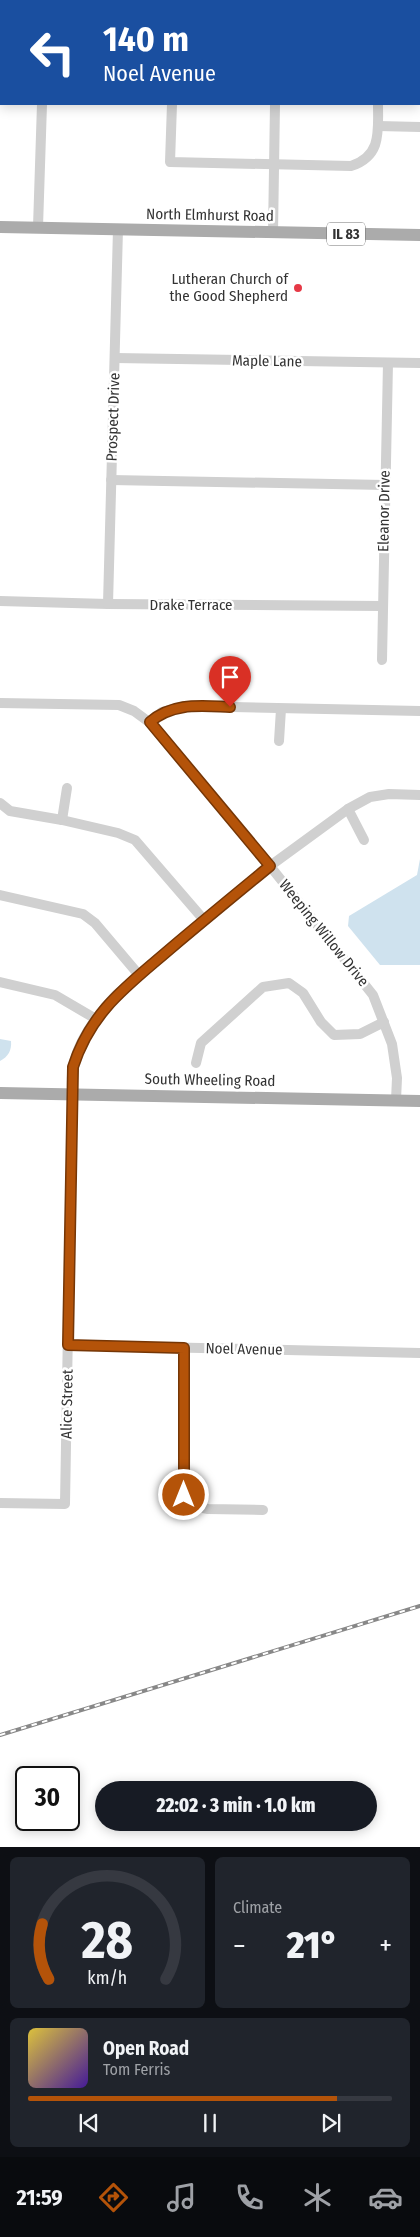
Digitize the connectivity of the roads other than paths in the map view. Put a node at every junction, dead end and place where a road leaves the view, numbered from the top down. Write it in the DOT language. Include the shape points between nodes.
graph roads {
  1 [pos="42,105"];
  2 [pos="172,105"];
  3 [pos="275,105"];
  4 [pos="378,105"];
  5 [pos="378,126"];
  6 [pos="420,127"];
  7 [pos="274,164"];
  8 [pos="0,227"];
  9 [pos="38,227"];
  10 [pos="118,229"];
  11 [pos="273,233"];
  12 [pos="420,235"];
  13 [pos="115,358"];
  14 [pos="388,363"];
  15 [pos="420,363"];
  16 [pos="111,480"];
  17 [pos="385,485"];
  18 [pos="0,601"];
  19 [pos="108,604"];
  20 [pos="382,606"];
  21 [pos="382,660"];
  22 [pos="0,703"];
  23 [pos="281,709"];
  24 [pos="420,712"];
  25 [pos="150,722"];
  26 [pos="279,741"];
  27 [pos="67,788"];
  28 [pos="420,795"];
  29 [pos="0,803"];
  30 [pos="348,809"];
  31 [pos="62,820"];
  32 [pos="364,840"];
  33 [pos="270,866"];
  34 [pos="0,895"];
  35 [pos="204,920"];
  36 [pos="139,975"];
  37 [pos="0,982"];
  38 [pos="96,1019"];
  39 [pos="384,1022"];
  40 [pos="196,1063"];
  41 [pos="0,1093"];
  42 [pos="72,1094"];
  43 [pos="396,1100"];
  44 [pos="420,1101"];
  45 [pos="68,1345"];
  46 [pos="184,1348"];
  47 [pos="420,1353"];
  48 [pos="0,1503"];
  49 [pos="263,1510"];
  1 -- 9 [label="street"];
  2 -- 7 [label="street" via="170,162"];
  3 -- 7 [label="street"];
  4 -- 5 [label="street"];
  5 -- 6 [label="street"];
  5 -- 7 [label="street" via="376,143 367,159 351,166"];
  7 -- 11 [label="street"];
  8 -- 9 [label="main road, North Elmhurst Road / IL 83"];
  9 -- 10 [label="main road, North Elmhurst Road / IL 83"];
  10 -- 11 [label="main road, North Elmhurst Road / IL 83"];
  10 -- 13 [label="street, Prospect Drive"];
  11 -- 12 [label="main road, North Elmhurst Road / IL 83"];
  13 -- 14 [label="street, Maple Lane"];
  13 -- 16 [label="street, Prospect Drive"];
  14 -- 15 [label="street, Maple Lane"];
  14 -- 17 [label="street, Eleanor Drive"];
  16 -- 17 [label="street"];
  16 -- 19 [label="street, Prospect Drive"];
  17 -- 20 [label="street, Eleanor Drive"];
  18 -- 19 [label="street, Drake Terrace"];
  19 -- 20 [label="street, Drake Terrace"];
  20 -- 21 [label="street, Eleanor Drive"];
  22 -- 25 [label="street, Weeping Willow Drive" via="118,705"];
  23 -- 24 [label="street"];
  23 -- 25 [label="street" via="176,707 162,712"];
  23 -- 26 [label="street"];
  25 -- 33 [label="street, Weeping Willow Drive"];
  27 -- 31 [label="street"];
  28 -- 30 [label="street, Alice Street" via="370,797"];
  29 -- 31 [label="street" via="10,811"];
  30 -- 32 [label="street"];
  30 -- 33 [label="street, Alice Street"];
  31 -- 35 [label="street" via="135,840"];
  33 -- 35 [label="street, Alice Street"];
  33 -- 39 [label="street, Weeping Willow Drive" via="373,995"];
  34 -- 36 [label="street" via="83,914 95,922"];
  35 -- 36 [label="street, Alice Street"];
  36 -- 38 [label="street, Alice Street"];
  37 -- 38 [label="street" via="54,995"];
  38 -- 42 [label="street, Alice Street" via="80,1044 73,1067"];
  39 -- 40 [label="street" via="360,1034 334,1036 303,993 289,983 263,987 200,1043"];
  39 -- 43 [label="street, Weeping Willow Drive" via="392,1044 397,1078"];
  41 -- 42 [label="main road, South Wheeling Road"];
  42 -- 43 [label="main road, South Wheeling Road"];
  42 -- 45 [label="street, Alice Street"];
  43 -- 44 [label="main road, South Wheeling Road"];
  45 -- 46 [label="street, Noel Avenue"];
  45 -- 48 [label="street, Alice Street" via="65,1504"];
  46 -- 47 [label="street, Noel Avenue"];
  46 -- 49 [label="street" via="184,1495 193,1506 208,1509"];
}
